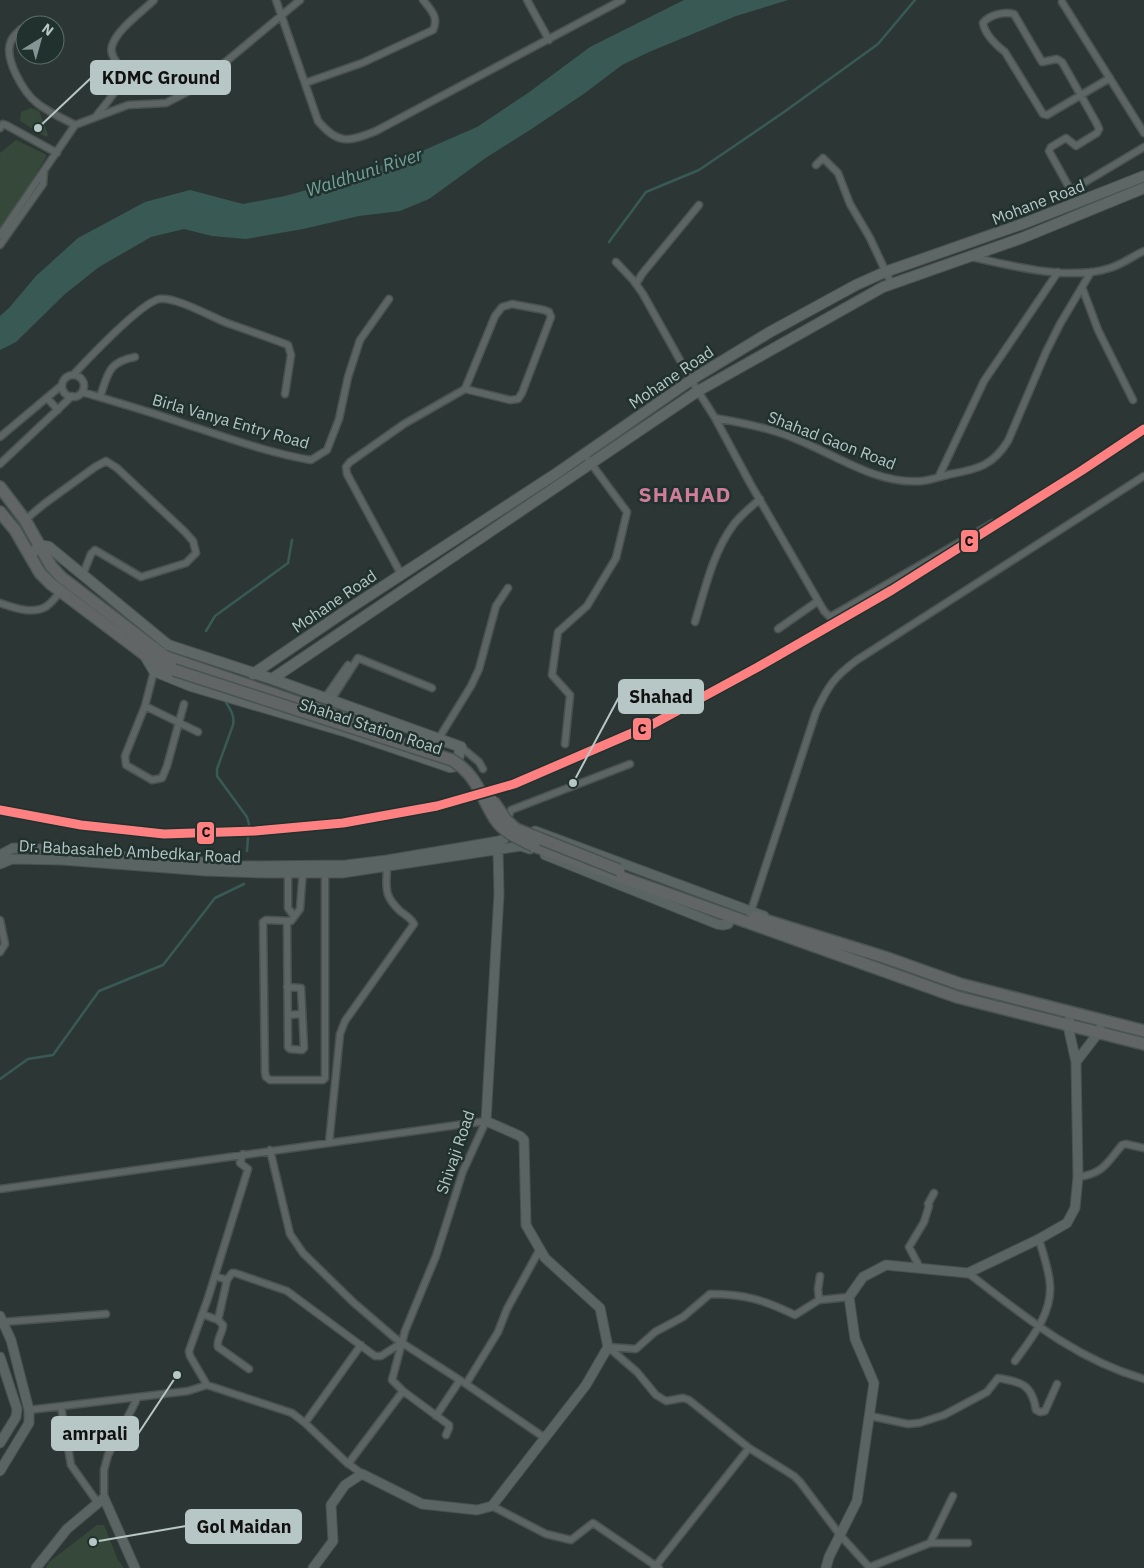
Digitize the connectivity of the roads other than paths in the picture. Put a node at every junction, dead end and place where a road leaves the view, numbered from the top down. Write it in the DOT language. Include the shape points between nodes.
graph roads {
  1 [pos="154,0"];
  2 [pos="276,0"];
  3 [pos="300,0"];
  4 [pos="423,0"];
  5 [pos="527,0"];
  6 [pos="622,0"];
  7 [pos="1062,2"];
  8 [pos="281,15"];
  9 [pos="15,36"];
  10 [pos="548,40"];
  11 [pos="1110,78"];
  12 [pos="305,83"];
  13 [pos="1080,96"];
  14 [pos="96,116"];
  15 [pos="75,125"];
  16 [pos="0,128"];
  17 [pos="1144,133"];
  18 [pos="1144,147"];
  19 [pos="56,153"];
  20 [pos="816,166"];
  21 [pos="44,172"];
  22 [pos="1144,176"];
  23 [pos="1144,188"];
  24 [pos="699,205"];
  25 [pos="1025,223"];
  26 [pos="0,235"];
  27 [pos="1030,235"];
  28 [pos="0,245"];
  29 [pos="1144,251"];
  30 [pos="972,257"];
  31 [pos="616,262"];
  32 [pos="886,272"];
  33 [pos="1058,272"];
  34 [pos="1091,272"];
  35 [pos="891,283"];
  36 [pos="636,284"];
  37 [pos="1082,287"];
  38 [pos="389,299"];
  39 [pos="135,357"];
  40 [pos="73,375"];
  41 [pos="691,380"];
  42 [pos="62,385"];
  43 [pos="465,389"];
  44 [pos="82,392"];
  45 [pos="698,392"];
  46 [pos="284,394"];
  47 [pos="72,396"];
  48 [pos="100,397"];
  49 [pos="47,398"];
  50 [pos="1133,400"];
  51 [pos="58,410"];
  52 [pos="715,418"];
  53 [pos="0,437"];
  54 [pos="584,454"];
  55 [pos="0,464"];
  56 [pos="590,464"];
  57 [pos="939,476"];
  58 [pos="1144,476"];
  59 [pos="0,487"];
  60 [pos="760,499"];
  61 [pos="0,512"];
  62 [pos="25,520"];
  63 [pos="993,522"];
  64 [pos="40,546"];
  65 [pos="30,555"];
  66 [pos="83,574"];
  67 [pos="401,574"];
  68 [pos="508,588"];
  69 [pos="61,591"];
  70 [pos="818,601"];
  71 [pos="0,603"];
  72 [pos="695,622"];
  73 [pos="778,629"];
  74 [pos="161,665"];
  75 [pos="348,665"];
  76 [pos="253,674"];
  77 [pos="272,680"];
  78 [pos="432,688"];
  79 [pos="328,699"];
  80 [pos="184,704"];
  81 [pos="145,706"];
  82 [pos="178,722"];
  83 [pos="198,732"];
  84 [pos="439,738"];
  85 [pos="565,744"];
  86 [pos="461,747"];
  87 [pos="630,764"];
  88 [pos="483,769"];
  89 [pos="499,845"];
  90 [pos="0,854"];
  91 [pos="0,864"];
  92 [pos="387,864"];
  93 [pos="235,869"];
  94 [pos="303,869"];
  95 [pos="288,870"];
  96 [pos="325,873"];
  97 [pos="706,904"];
  98 [pos="751,914"];
  99 [pos="294,916"];
  100 [pos="733,917"];
  101 [pos="0,920"];
  102 [pos="287,921"];
  103 [pos="0,952"];
  104 [pos="877,961"];
  105 [pos="287,987"];
  106 [pos="1071,1012"];
  107 [pos="302,1014"];
  108 [pos="288,1015"];
  109 [pos="1102,1021"];
  110 [pos="1068,1026"];
  111 [pos="1144,1031"];
  112 [pos="1099,1032"];
  113 [pos="1144,1044"];
  114 [pos="1076,1062"];
  115 [pos="486,1121"];
  116 [pos="329,1143"];
  117 [pos="1144,1148"];
  118 [pos="270,1150"];
  119 [pos="243,1154"];
  120 [pos="1078,1178"];
  121 [pos="0,1189"];
  122 [pos="934,1193"];
  123 [pos="1039,1239"];
  124 [pos="540,1249"];
  125 [pos="920,1268"];
  126 [pos="968,1273"];
  127 [pos="215,1276"];
  128 [pos="820,1276"];
  129 [pos="227,1280"];
  130 [pos="850,1297"];
  131 [pos="819,1300"];
  132 [pos="106,1314"];
  133 [pos="202,1314"];
  134 [pos="1,1319"];
  135 [pos="218,1320"];
  136 [pos="1039,1328"];
  137 [pos="10,1337"];
  138 [pos="0,1340"];
  139 [pos="402,1342"];
  140 [pos="361,1345"];
  141 [pos="608,1347"];
  142 [pos="0,1357"];
  143 [pos="1015,1361"];
  144 [pos="249,1369"];
  145 [pos="1144,1379"];
  146 [pos="463,1382"];
  147 [pos="1057,1384"];
  148 [pos="207,1385"];
  149 [pos="403,1391"];
  150 [pos="26,1396"];
  151 [pos="138,1397"];
  152 [pos="13,1400"];
  153 [pos="61,1407"];
  154 [pos="29,1410"];
  155 [pos="436,1416"];
  156 [pos="870,1416"];
  157 [pos="304,1423"];
  158 [pos="11,1426"];
  159 [pos="22,1434"];
  160 [pos="446,1435"];
  161 [pos="545,1438"];
  162 [pos="0,1443"];
  163 [pos="748,1448"];
  164 [pos="348,1464"];
  165 [pos="0,1471"];
  166 [pos="362,1474"];
  167 [pos="954,1496"];
  168 [pos="101,1501"];
  169 [pos="492,1506"];
  170 [pos="840,1535"];
  171 [pos="930,1543"];
  172 [pos="968,1543"];
  173 [pos="656,1567"];
  174 [pos="36,1568"];
  175 [pos="135,1568"];
  176 [pos="313,1568"];
  177 [pos="826,1568"];
  178 [pos="870,1568"];
  1 -- 14 [label="street" via="115,39 112,55 122,72 122,80"];
  2 -- 8 [label="street"];
  3 -- 8 [label="street"];
  4 -- 12 [label="street" via="434,14 436,23 433,30"];
  5 -- 10 [label="street"];
  6 -- 10 [label="street"];
  7 -- 11 [label="street"];
  8 -- 12 [label="street"];
  8 -- 14 [label="street" via="193,89 166,103 128,105"];
  9 -- 15 [label="street" via="10,41 9,52 14,71 28,94 38,104"];
  10 -- 12 [label="street" via="356,139 336,138 318,122"];
  11 -- 13 [label="street"];
  11 -- 17 [label="street"];
  13 -- 13 [label="street" via="1062,62 1057,59 1042,62 1014,14 1004,12 985,20 984,28 1005,52 1043,114 1047,115"];
  13 -- 18 [label="street" via="1099,129 1098,134 1076,146 1066,138 1049,151 1070,189"];
  14 -- 15 [label="street"];
  15 -- 19 [label="street"];
  16 -- 19 [label="street" via="6,125"];
  19 -- 21 [label="street"];
  20 -- 32 [label="street" via="823,158 838,173 850,204"];
  21 -- 26 [label="street"];
  21 -- 28 [label="street" via="43,184"];
  22 -- 25 [label="main road, Mohane Road"];
  23 -- 27 [label="main road, Mohane Road"];
  24 -- 36 [label="street"];
  25 -- 27 [label="main road"];
  25 -- 32 [label="main road, Mohane Road"];
  27 -- 30 [label="main road, Mohane Road"];
  29 -- 34 [label="street" via="1110,268"];
  30 -- 33 [label="street" via="1009,266"];
  30 -- 35 [label="main road, Mohane Road"];
  31 -- 36 [label="street"];
  32 -- 35 [label="street"];
  32 -- 41 [label="main road, Mohane Road" via="770,332"];
  33 -- 34 [label="street"];
  33 -- 57 [label="street" via="984,381"];
  34 -- 37 [label="street, Shahad Gaon Road"];
  35 -- 45 [label="main road, Mohane Road"];
  36 -- 41 [label="street"];
  37 -- 50 [label="street" via="1098,330"];
  37 -- 57 [label="street, Shahad Gaon Road" via="1046,352 1000,454 991,462 975,468"];
  38 -- 48 [label="street, Birla Vanya Entry Road" via="360,340 339,419 327,450 311,460 207,432"];
  39 -- 48 [label="street" via="113,366"];
  40 -- 42 [label="street" via="67,377"];
  40 -- 44 [label="street" via="82,381"];
  40 -- 46 [label="street" via="139,312 156,300 165,298 288,345 291,355"];
  41 -- 45 [label="street"];
  41 -- 54 [label="main road, Mohane Road"];
  42 -- 47 [label="street" via="66,394"];
  42 -- 49 [label="street"];
  43 -- 43 [label="street" via="494,316 502,306 512,304 549,312 551,316 518,399"];
  43 -- 67 [label="street" via="404,424 346,467"];
  44 -- 47 [label="street"];
  44 -- 48 [label="street, Birla Vanya Entry Road"];
  45 -- 52 [label="street"];
  45 -- 56 [label="main road, Mohane Road"];
  47 -- 51 [label="street"];
  49 -- 51 [label="street"];
  49 -- 53 [label="street"];
  51 -- 55 [label="street"];
  52 -- 57 [label="street, Shahad Gaon Road" via="773,430 878,475 921,481"];
  52 -- 60 [label="street"];
  54 -- 56 [label="street"];
  54 -- 67 [label="main road, Mohane Road"];
  56 -- 77 [label="main road, Mohane Road"];
  56 -- 85 [label="street" via="627,512 616,558 587,606 558,632 552,674 570,695"];
  58 -- 98 [label="street" via="839,673 826,689 816,712"];
  59 -- 62 [label="highway"];
  60 -- 70 [label="street"];
  60 -- 72 [label="street" via="735,522 721,543"];
  61 -- 65 [label="highway" via="16,530"];
  62 -- 64 [label="highway"];
  62 -- 66 [label="street" via="106,461 184,531 193,541 196,553 186,563 141,577 95,550"];
  63 -- 70 [label="street" via="830,617"];
  64 -- 65 [label="main road"];
  64 -- 66 [label="main road, Shahad Station Road" via="49,547"];
  64 -- 74 [label="highway" via="61,577"];
  65 -- 69 [label="highway" via="40,573"];
  66 -- 76 [label="main road, Shahad Station Road" via="168,645"];
  67 -- 76 [label="main road, Mohane Road"];
  68 -- 84 [label="street" via="496,606 479,669"];
  69 -- 71 [label="street" via="48,606 36,611"];
  69 -- 74 [label="highway"];
  70 -- 73 [label="street"];
  74 -- 81 [label="street"];
  74 -- 86 [label="main road, Shahad Station Road" via="192,686 346,732 450,768 456,766"];
  74 -- 97 [label="highway, bridge" via="462,758 506,820 516,829"];
  75 -- 79 [label="street"];
  76 -- 77 [label="main road, Shahad Station Road"];
  77 -- 79 [label="main road, Shahad Station Road"];
  78 -- 79 [label="street" via="358,658"];
  79 -- 84 [label="main road, Shahad Station Road"];
  80 -- 82 [label="street"];
  81 -- 82 [label="street"];
  81 -- 82 [label="street" via="125,756 126,765 152,780 162,778"];
  82 -- 83 [label="street"];
  84 -- 86 [label="main road, Shahad Station Road"];
  86 -- 88 [label="street"];
  87 -- 89 [label="street" via="511,810"];
  89 -- 92 [label="street, Dr. Babasaheb Ambedkar Road"];
  89 -- 98 [label="street" via="518,832 530,829"];
  89 -- 100 [label="street" via="521,846 717,924 728,924"];
  89 -- 115 [label="street, Shivaji Road"];
  90 -- 93 [label="street, Dr. Babasaheb Ambedkar Road" via="13,848 77,850"];
  91 -- 93 [label="street, Dr. Babasaheb Ambedkar Road" via="12,859 62,860"];
  92 -- 94 [label="street, Dr. Babasaheb Ambedkar Road"];
  92 -- 96 [label="street, Dr. Babasaheb Ambedkar Road"];
  92 -- 116 [label="street" via="387,896 414,924 345,1021 340,1034"];
  93 -- 95 [label="street, Dr. Babasaheb Ambedkar Road"];
  94 -- 95 [label="street, Dr. Babasaheb Ambedkar Road"];
  94 -- 96 [label="street, Dr. Babasaheb Ambedkar Road"];
  94 -- 99 [label="street" via="300,909"];
  95 -- 99 [label="street" via="288,908"];
  96 -- 102 [label="street" via="323,1080 270,1080 265,1074 263,922"];
  97 -- 98 [label="highway"];
  97 -- 100 [label="highway"];
  98 -- 104 [label="highway"];
  99 -- 102 [label="street"];
  100 -- 104 [label="highway"];
  101 -- 103 [label="street" via="5,944"];
  102 -- 105 [label="street"];
  104 -- 106 [label="highway"];
  104 -- 110 [label="highway" via="957,997"];
  105 -- 107 [label="street" via="301,988"];
  105 -- 108 [label="street"];
  106 -- 109 [label="highway"];
  106 -- 110 [label="street"];
  107 -- 108 [label="street"];
  107 -- 108 [label="street" via="302,1050 288,1048"];
  109 -- 111 [label="highway"];
  109 -- 112 [label="street"];
  110 -- 112 [label="highway"];
  110 -- 114 [label="street"];
  112 -- 113 [label="highway"];
  112 -- 114 [label="street"];
  114 -- 120 [label="street"];
  115 -- 116 [label="street"];
  115 -- 124 [label="street" via="524,1140 526,1225"];
  115 -- 139 [label="street, Shivaji Road" via="463,1172 436,1256"];
  116 -- 118 [label="street"];
  117 -- 120 [label="street" via="1122,1145 1103,1169"];
  118 -- 119 [label="street"];
  118 -- 139 [label="street" via="290,1234 303,1253 353,1302"];
  119 -- 121 [label="street"];
  119 -- 127 [label="street" via="240,1163 248,1169"];
  120 -- 123 [label="street" via="1077,1200 1071,1216 1061,1227"];
  122 -- 125 [label="street" via="924,1222 909,1247"];
  123 -- 126 [label="street"];
  123 -- 136 [label="street" via="1050,1287"];
  124 -- 141 [label="street" via="545,1258 600,1308"];
  124 -- 146 [label="street" via="498,1332"];
  125 -- 126 [label="street"];
  125 -- 130 [label="street" via="886,1265 863,1277"];
  126 -- 136 [label="street"];
  127 -- 129 [label="street"];
  127 -- 133 [label="street"];
  128 -- 131 [label="street"];
  129 -- 135 [label="street"];
  129 -- 140 [label="street" via="236,1273 287,1291"];
  130 -- 131 [label="street"];
  130 -- 156 [label="street" via="855,1339 874,1383"];
  131 -- 141 [label="street" via="795,1314 764,1301 734,1294 710,1294 636,1349"];
  132 -- 134 [label="street"];
  133 -- 135 [label="street"];
  133 -- 148 [label="street" via="189,1351"];
  134 -- 137 [label="street"];
  135 -- 144 [label="street" via="223,1325 218,1347"];
  136 -- 143 [label="street"];
  136 -- 145 [label="street" via="1090,1359"];
  137 -- 138 [label="street"];
  137 -- 150 [label="street"];
  139 -- 140 [label="street" via="381,1356 375,1356"];
  139 -- 146 [label="street"];
  139 -- 149 [label="street, Shivaji Road" via="392,1380"];
  140 -- 157 [label="street"];
  141 -- 161 [label="street" via="586,1385"];
  141 -- 163 [label="street" via="637,1372 656,1395 666,1401 689,1400"];
  142 -- 152 [label="street"];
  146 -- 155 [label="street"];
  146 -- 161 [label="street"];
  147 -- 156 [label="street" via="1045,1411 1040,1412 1036,1410 1034,1396 1027,1388 1016,1381 998,1378 986,1392 944,1415 919,1423 908,1424"];
  148 -- 151 [label="street" via="188,1392"];
  148 -- 157 [label="street" via="292,1413"];
  149 -- 155 [label="street, Shivaji Road"];
  149 -- 164 [label="street"];
  150 -- 152 [label="street"];
  150 -- 154 [label="street"];
  151 -- 153 [label="street"];
  151 -- 168 [label="street" via="108,1455"];
  152 -- 158 [label="street" via="17,1409"];
  153 -- 154 [label="street"];
  153 -- 168 [label="street" via="71,1465"];
  154 -- 159 [label="street" via="29,1423"];
  155 -- 160 [label="street, Shivaji Road" via="449,1425"];
  156 -- 170 [label="street" via="857,1501"];
  157 -- 164 [label="street"];
  158 -- 159 [label="street"];
  158 -- 162 [label="street"];
  159 -- 165 [label="street"];
  161 -- 169 [label="street"];
  163 -- 170 [label="street" via="794,1476"];
  163 -- 173 [label="street"];
  164 -- 166 [label="street"];
  166 -- 169 [label="street" via="422,1504 477,1510"];
  166 -- 176 [label="street" via="345,1485 331,1506 333,1541"];
  167 -- 171 [label="street"];
  168 -- 174 [label="street" via="67,1529"];
  168 -- 175 [label="street"];
  169 -- 173 [label="street" via="546,1534 571,1540 593,1522"];
  170 -- 177 [label="street"];
  170 -- 178 [label="street"];
  171 -- 172 [label="street"];
  171 -- 178 [label="street"];
}
